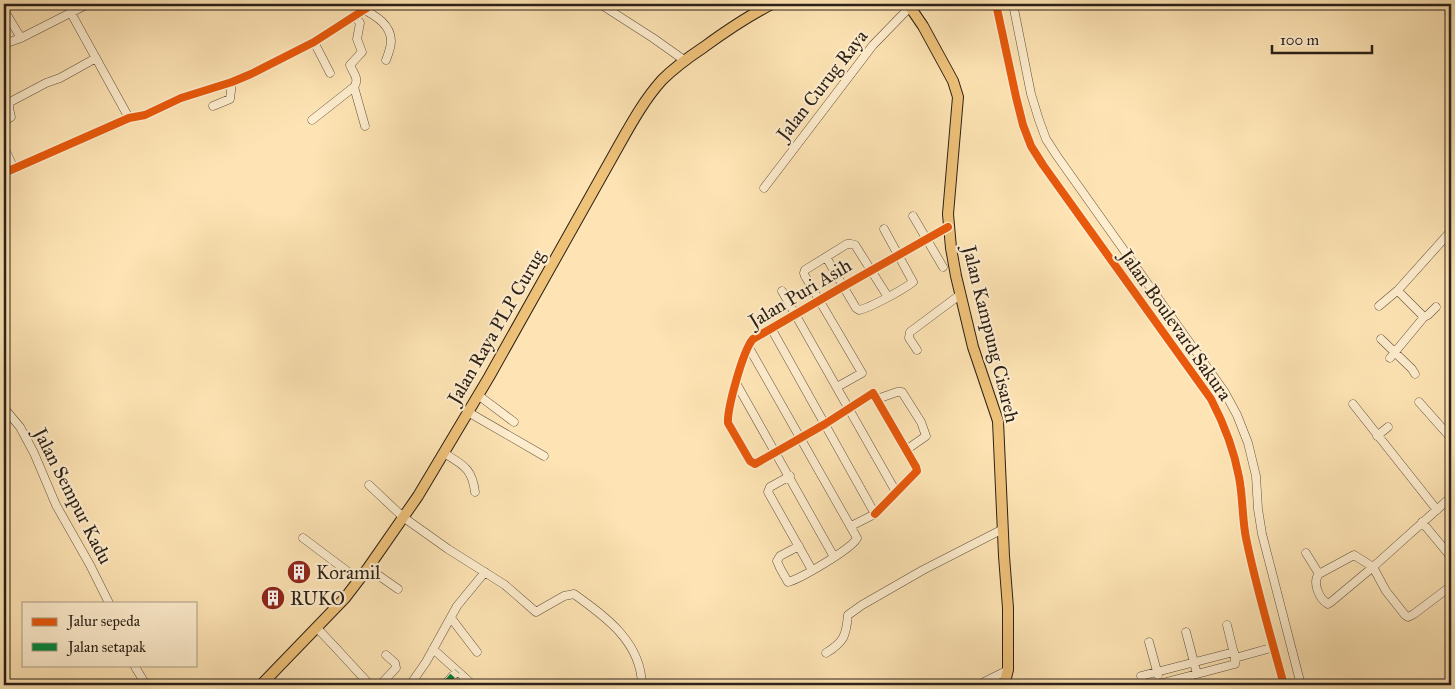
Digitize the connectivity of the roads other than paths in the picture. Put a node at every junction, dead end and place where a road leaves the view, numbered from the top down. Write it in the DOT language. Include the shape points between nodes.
graph roads {
  1 [pos="88,4"];
  2 [pos="373,4"];
  3 [pos="600,4"];
  4 [pos="772,4"];
  5 [pos="996,4"];
  6 [pos="1013,4"];
  7 [pos="909,5"];
  8 [pos="364,9"];
  9 [pos="4,10"];
  10 [pos="71,13"];
  11 [pos="354,15"];
  12 [pos="21,38"];
  13 [pos="314,42"];
  14 [pos="4,44"];
  15 [pos="96,58"];
  16 [pos="386,60"];
  17 [pos="684,60"];
  18 [pos="330,73"];
  19 [pos="232,82"];
  20 [pos="354,87"];
  21 [pos="213,106"];
  22 [pos="129,118"];
  23 [pos="312,120"];
  24 [pos="4,121"];
  25 [pos="365,126"];
  26 [pos="4,147"];
  27 [pos="14,169"];
  28 [pos="4,173"];
  29 [pos="764,188"];
  30 [pos="913,216"];
  31 [pos="948,227"];
  32 [pos="884,229"];
  33 [pos="1451,231"];
  34 [pos="1115,237"];
  35 [pos="926,239"];
  36 [pos="1102,247"];
  37 [pos="899,255"];
  38 [pos="826,257"];
  39 [pos="943,267"];
  40 [pos="871,270"];
  41 [pos="844,286"];
  42 [pos="1398,290"];
  43 [pos="782,291"];
  44 [pos="961,294"];
  45 [pos="888,296"];
  46 [pos="820,300"];
  47 [pos="1378,306"];
  48 [pos="1436,307"];
  49 [pos="795,314"];
  50 [pos="1424,317"];
  51 [pos="771,328"];
  52 [pos="1381,339"];
  53 [pos="748,346"];
  54 [pos="916,350"];
  55 [pos="1393,355"];
  56 [pos="1415,374"];
  57 [pos="736,383"];
  58 [pos="837,387"];
  59 [pos="478,395"];
  60 [pos="875,396"];
  61 [pos="1418,402"];
  62 [pos="1352,404"];
  63 [pos="4,408"];
  64 [pos="849,409"];
  65 [pos="468,412"];
  66 [pos="514,422"];
  67 [pos="825,424"];
  68 [pos="1388,426"];
  69 [pos="1377,436"];
  70 [pos="800,437"];
  71 [pos="1451,438"];
  72 [pos="906,450"];
  73 [pos="776,451"];
  74 [pos="444,453"];
  75 [pos="544,456"];
  76 [pos="790,476"];
  77 [pos="369,485"];
  78 [pos="475,492"];
  79 [pos="896,492"];
  80 [pos="1451,497"];
  81 [pos="1437,510"];
  82 [pos="875,514"];
  83 [pos="403,517"];
  84 [pos="1422,522"];
  85 [pos="851,526"];
  86 [pos="1003,529"];
  87 [pos="303,538"];
  88 [pos="799,546"];
  89 [pos="1306,553"];
  90 [pos="1267,556"];
  91 [pos="834,557"];
  92 [pos="1451,557"];
  93 [pos="1252,561"];
  94 [pos="1373,567"];
  95 [pos="368,568"];
  96 [pos="812,570"];
  97 [pos="485,572"];
  98 [pos="1319,574"];
  99 [pos="357,581"];
  100 [pos="1451,586"];
  101 [pos="398,590"];
  102 [pos="108,602"];
  103 [pos="451,618"];
  104 [pos="1227,625"];
  105 [pos="317,628"];
  106 [pos="1186,632"];
  107 [pos="1149,642"];
  108 [pos="1274,648"];
  109 [pos="433,649"];
  110 [pos="477,652"];
  111 [pos="826,653"];
  112 [pos="386,655"];
  113 [pos="1234,655"];
  114 [pos="1193,663"];
  115 [pos="135,666"];
  116 [pos="1008,670"];
  117 [pos="457,671"];
  118 [pos="1157,672"];
  119 [pos="1197,674"];
  120 [pos="1141,676"];
  121 [pos="146,685"];
  122 [pos="261,685"];
  123 [pos="370,685"];
  124 [pos="380,685"];
  125 [pos="410,685"];
  126 [pos="451,685"];
  127 [pos="473,685"];
  128 [pos="642,685"];
  129 [pos="978,685"];
  130 [pos="1004,685"];
  131 [pos="1157,685"];
  132 [pos="1284,685"];
  133 [pos="1301,685"];
  1 -- 10 [label="street"];
  2 -- 8 [label="street"];
  3 -- 17 [label="street"];
  4 -- 17 [label="main road, Jalan Raya PLP Curug"];
  5 -- 36 [label="street, Jalan Boulevard Sakura" via="1016,97 1031,146"];
  6 -- 34 [label="street, Jalan Boulevard Sakura" via="1032,94 1046,139"];
  7 -- 29 [label="street, Jalan Curug Raya" via="873,45"];
  7 -- 31 [label="main road, Jalan Kampung Cisareh" via="958,97"];
  8 -- 11 [label="street"];
  8 -- 16 [label="street" via="384,23 387,29 391,44"];
  9 -- 12 [label="street"];
  10 -- 12 [label="street"];
  10 -- 15 [label="street"];
  11 -- 13 [label="street"];
  11 -- 20 [label="street" via="360,22 357,38 362,52 350,65 357,81"];
  12 -- 14 [label="street"];
  13 -- 18 [label="street"];
  13 -- 19 [label="street"];
  15 -- 22 [label="street"];
  15 -- 24 [label="street" via="10,102 10,117"];
  17 -- 59 [label="main road, Jalan Raya PLP Curug" via="662,80 639,111"];
  19 -- 21 [label="street" via="230,99"];
  19 -- 22 [label="street"];
  20 -- 23 [label="street"];
  20 -- 25 [label="street"];
  22 -- 27 [label="street"];
  26 -- 27 [label="street"];
  27 -- 28 [label="street"];
  30 -- 35 [label="street"];
  31 -- 35 [label="street, Jalan Puri Asih"];
  31 -- 44 [label="main road, Jalan Kampung Cisareh"];
  32 -- 37 [label="street"];
  33 -- 42 [label="street"];
  34 -- 36 [label="street"];
  34 -- 90 [label="street, Jalan Boulevard Sakura" via="1224,391 1237,415 1256,476 1258,509"];
  35 -- 37 [label="street, Jalan Puri Asih"];
  35 -- 39 [label="street"];
  36 -- 93 [label="street, Jalan Boulevard Sakura" via="1210,399 1222,422 1240,478 1242,511"];
  37 -- 40 [label="street, Jalan Puri Asih"];
  37 -- 45 [label="street" via="913,282"];
  38 -- 40 [label="street" via="847,244 855,245"];
  38 -- 41 [label="street"];
  38 -- 46 [label="street" via="804,273"];
  40 -- 41 [label="street, Jalan Puri Asih"];
  40 -- 45 [label="street"];
  41 -- 45 [label="street" via="858,310"];
  41 -- 46 [label="street, Jalan Puri Asih"];
  42 -- 47 [label="street"];
  42 -- 50 [label="street"];
  43 -- 49 [label="street"];
  44 -- 54 [label="street" via="910,332"];
  44 -- 86 [label="main road, Jalan Kampung Cisareh" via="998,421"];
  46 -- 49 [label="street, Jalan Puri Asih"];
  46 -- 58 [label="street" via="862,373"];
  48 -- 50 [label="street"];
  49 -- 51 [label="street, Jalan Puri Asih"];
  49 -- 58 [label="street"];
  50 -- 55 [label="street"];
  51 -- 53 [label="street, Jalan Puri Asih"];
  51 -- 67 [label="street"];
  52 -- 55 [label="street"];
  53 -- 57 [label="street, Jalan Puri Asih"];
  53 -- 70 [label="street"];
  55 -- 56 [label="street" via="1412,368"];
  57 -- 73 [label="street"];
  57 -- 73 [label="street, Jalan Puri Asih" via="728,423 750,461 755,464"];
  58 -- 64 [label="street"];
  59 -- 65 [label="main road, Jalan Raya PLP Curug"];
  59 -- 66 [label="street"];
  60 -- 64 [label="street, Jalan Puri Asih"];
  60 -- 72 [label="street"];
  60 -- 72 [label="street, Jalan Puri Asih" via="901,391 920,422 926,436"];
  61 -- 71 [label="street"];
  62 -- 69 [label="street"];
  63 -- 102 [label="street, Jalan Sempur Kadu" via="23,434 56,505"];
  64 -- 67 [label="street, Jalan Puri Asih"];
  64 -- 79 [label="street"];
  65 -- 74 [label="main road, Jalan Raya PLP Curug"];
  65 -- 75 [label="street"];
  67 -- 70 [label="street, Jalan Puri Asih"];
  67 -- 82 [label="street"];
  68 -- 69 [label="street"];
  69 -- 81 [label="street"];
  70 -- 73 [label="street, Jalan Puri Asih"];
  70 -- 85 [label="street"];
  72 -- 79 [label="street" via="918,471"];
  73 -- 76 [label="street"];
  74 -- 78 [label="street" via="469,472"];
  74 -- 83 [label="main road, Jalan Raya PLP Curug"];
  76 -- 88 [label="street" via="770,487 768,492"];
  76 -- 91 [label="street"];
  77 -- 83 [label="street"];
  79 -- 82 [label="street"];
  80 -- 81 [label="street"];
  81 -- 84 [label="street"];
  82 -- 85 [label="street"];
  83 -- 95 [label="main road, Jalan Raya PLP Curug"];
  83 -- 97 [label="street"];
  84 -- 92 [label="street"];
  84 -- 94 [label="street"];
  85 -- 91 [label="street" via="857,540"];
  86 -- 111 [label="street" via="862,605 848,615 843,639"];
  86 -- 116 [label="main road, Jalan Kampung Cisareh"];
  87 -- 99 [label="street"];
  88 -- 96 [label="street"];
  88 -- 96 [label="street" via="777,560 786,580 789,582"];
  89 -- 98 [label="street"];
  90 -- 93 [label="street"];
  90 -- 133 [label="street, Jalan Boulevard Sakura"];
  91 -- 96 [label="street"];
  93 -- 108 [label="street, Jalan Boulevard Sakura"];
  94 -- 98 [label="street" via="1354,555"];
  94 -- 98 [label="street" via="1328,604 1323,601 1316,584"];
  94 -- 100 [label="street" via="1386,591 1408,617"];
  95 -- 99 [label="main road, Jalan Raya PLP Curug"];
  95 -- 101 [label="street"];
  97 -- 103 [label="street"];
  97 -- 128 [label="street" via="536,612 574,594 602,614 624,636 641,668"];
  99 -- 105 [label="main road, Jalan Raya PLP Curug"];
  103 -- 109 [label="street"];
  103 -- 110 [label="street"];
  104 -- 113 [label="street"];
  105 -- 122 [label="main road, Jalan Raya PLP Curug"];
  105 -- 123 [label="street"];
  106 -- 114 [label="street"];
  107 -- 118 [label="street"];
  108 -- 113 [label="street"];
  108 -- 132 [label="street, Jalan Boulevard Sakura"];
  109 -- 117 [label="street"];
  109 -- 125 [label="street"];
  112 -- 124 [label="street" via="396,668"];
  113 -- 114 [label="street"];
  113 -- 119 [label="street" via="1234,665"];
  114 -- 118 [label="street"];
  114 -- 119 [label="street"];
  115 -- 121 [label="street"];
  116 -- 129 [label="street"];
  116 -- 130 [label="main road, Jalan Kampung Cisareh"];
  117 -- 126 [label="street" via="448,681"];
  117 -- 127 [label="street"];
  118 -- 120 [label="street"];
  118 -- 131 [label="street"];
  119 -- 131 [label="street"];
}
